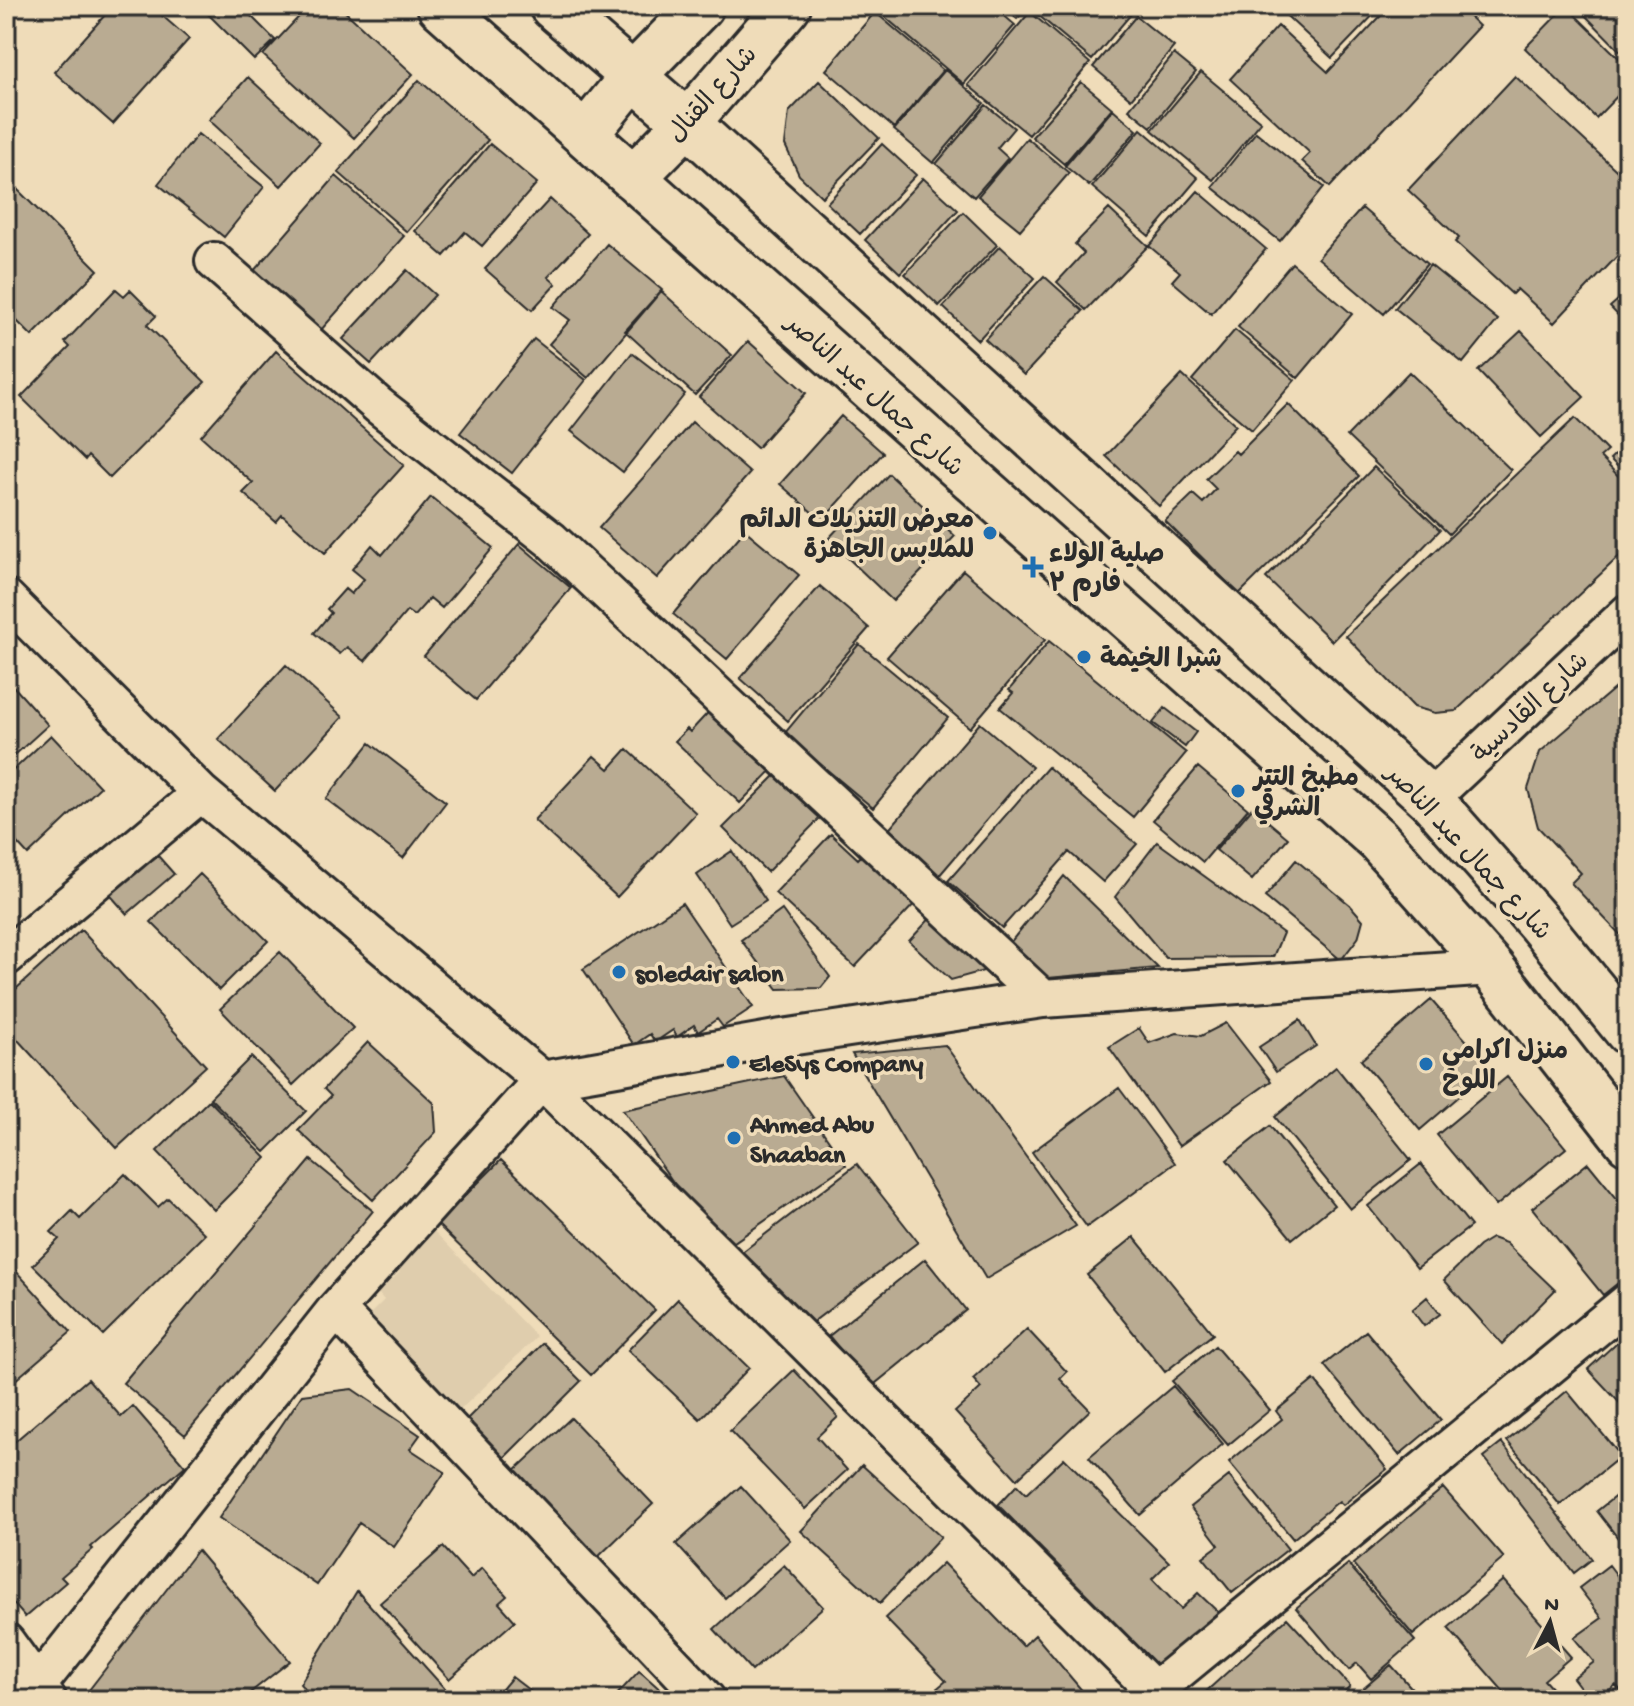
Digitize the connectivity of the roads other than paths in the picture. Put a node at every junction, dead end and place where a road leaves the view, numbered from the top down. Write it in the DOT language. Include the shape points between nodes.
graph roads {
  1 [pos="440,6"];
  2 [pos="552,6"];
  3 [pos="701,6"];
  4 [pos="788,6"];
  5 [pos="633,76"];
  6 [pos="687,123"];
  7 [pos="585,135"];
  8 [pos="633,178"];
  9 [pos="214,261"];
  10 [pos="6,598"];
  11 [pos="1628,613"];
  12 [pos="201,793"];
  13 [pos="1430,799"];
  14 [pos="6,957"];
  15 [pos="1491,967"];
  16 [pos="1043,999"];
  17 [pos="1628,1032"];
  18 [pos="542,1080"];
  19 [pos="1628,1142"];
  20 [pos="1628,1302"];
  21 [pos="336,1309"];
  22 [pos="6,1642"];
  23 [pos="35,1695"];
  24 [pos="1154,1697"];
  25 [pos="707,1700"];
  1 -- 7 [label="main road, شارع جمال عبد الناصر"];
  2 -- 5 [label="main road, شارع جمال عبد الناصر"];
  3 -- 5 [label="main road"];
  4 -- 6 [label="main road, شارع القنال"];
  5 -- 6 [label="main road, شارع جمال عبد الناصر"];
  5 -- 7 [label="main road"];
  6 -- 8 [label="main road, شارع القنال"];
  6 -- 13 [label="main road, شارع جمال عبد الناصر"];
  7 -- 8 [label="main road, شارع جمال عبد الناصر"];
  8 -- 15 [label="main road, شارع جمال عبد الناصر" via="1378,840"];
  9 -- 16 [label="street" via="379,406 551,540"];
  10 -- 12 [label="street"];
  11 -- 13 [label="street, شارع القادسية"];
  12 -- 14 [label="street"];
  12 -- 18 [label="street"];
  13 -- 17 [label="main road, شارع جمال عبد الناصر"];
  15 -- 16 [label="street"];
  15 -- 19 [label="main road, شارع جمال عبد الناصر"];
  16 -- 18 [label="street"];
  18 -- 21 [label="street"];
  18 -- 24 [label="street"];
  20 -- 24 [label="street"];
  21 -- 23 [label="street"];
  21 -- 25 [label="street"];
  22 -- 23 [label="street"];
}
